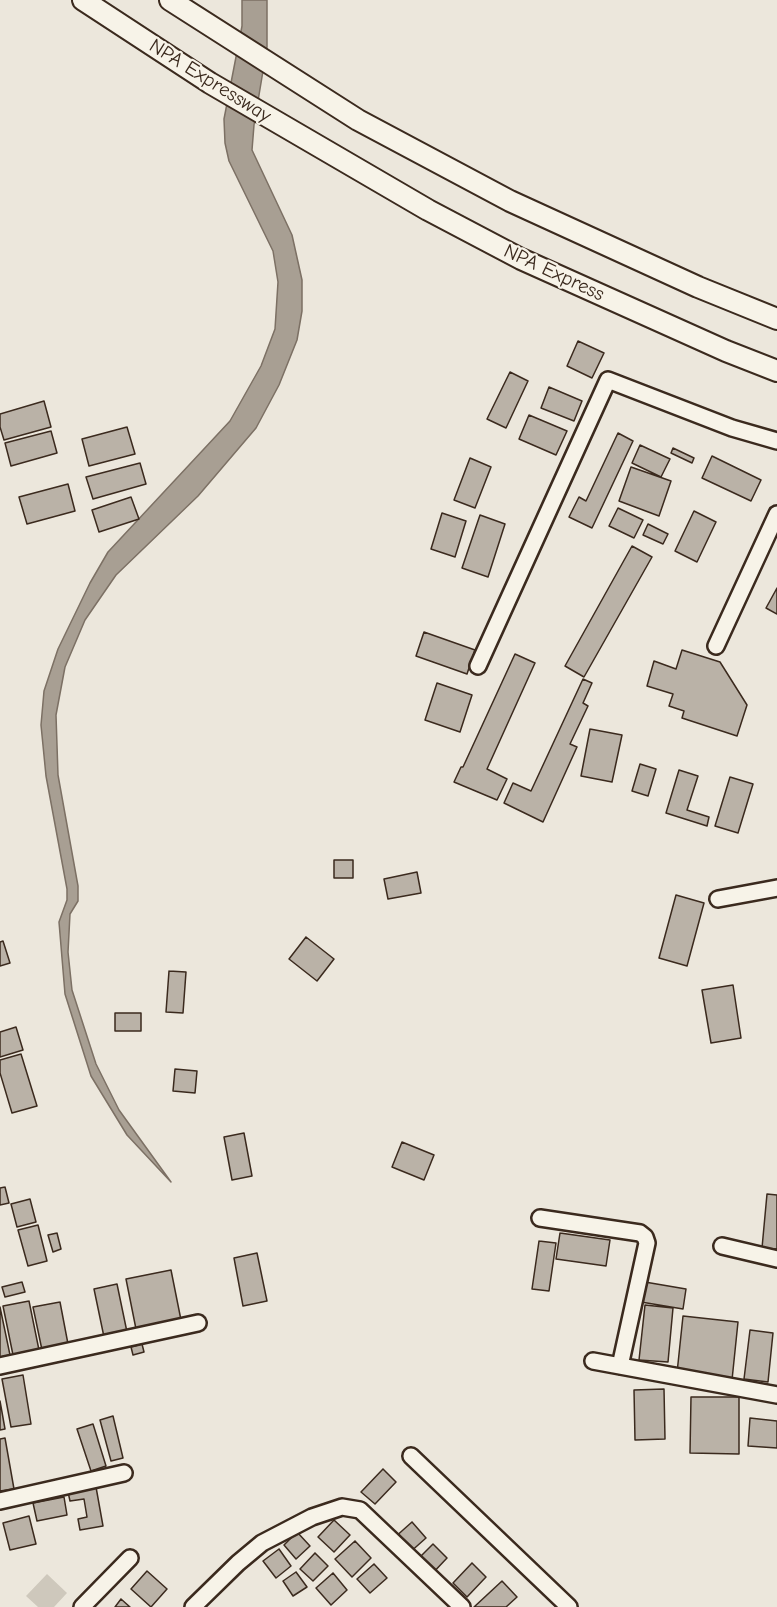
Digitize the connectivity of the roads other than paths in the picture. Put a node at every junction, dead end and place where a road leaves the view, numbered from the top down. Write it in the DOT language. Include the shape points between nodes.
graph roads {
  1 [pos="83,0"];
  2 [pos="170,0"];
  3 [pos="339,159"];
  4 [pos="777,319"];
  5 [pos="777,370"];
  6 [pos="777,441"];
  7 [pos="777,514"];
  8 [pos="716,646"];
  9 [pos="478,666"];
  10 [pos="777,888"];
  11 [pos="718,899"];
  12 [pos="540,1218"];
  13 [pos="722,1246"];
  14 [pos="777,1259"];
  15 [pos="198,1323"];
  16 [pos="593,1361"];
  17 [pos="0,1366"];
  18 [pos="620,1366"];
  19 [pos="777,1395"];
  20 [pos="411,1456"];
  21 [pos="124,1473"];
  22 [pos="0,1502"];
  23 [pos="130,1558"];
  24 [pos="82,1607"];
  25 [pos="193,1607"];
  26 [pos="462,1607"];
  27 [pos="569,1607"];
  1 -- 3 [label="main road, NPA Expressway" via="210,83"];
  2 -- 4 [label="main road" via="358,120 510,201 687,283"];
  3 -- 5 [label="main road, NPA Express" via="521,259"];
  6 -- 9 [label="street" via="732,428 608,380"];
  7 -- 8 [label="street"];
  10 -- 11 [label="street"];
  12 -- 18 [label="street" via="640,1233 645,1237 647,1243"];
  13 -- 14 [label="street"];
  15 -- 17 [label="street"];
  16 -- 18 [label="street"];
  18 -- 19 [label="street"];
  20 -- 27 [label="street"];
  21 -- 22 [label="street"];
  23 -- 24 [label="street"];
  25 -- 26 [label="street" via="262,1544 312,1517 342,1507 360,1510"];
}
